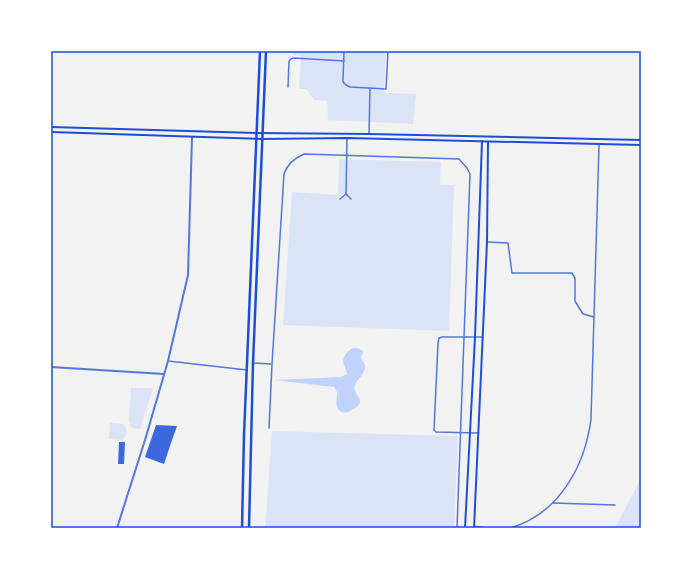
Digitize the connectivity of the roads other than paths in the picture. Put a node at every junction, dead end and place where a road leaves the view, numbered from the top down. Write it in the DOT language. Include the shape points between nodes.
graph roads {
  1 [pos="260,51"];
  2 [pos="266,51"];
  3 [pos="344,51"];
  4 [pos="388,51"];
  5 [pos="344,61"];
  6 [pos="288,87"];
  7 [pos="370,88"];
  8 [pos="51,127"];
  9 [pos="51,132"];
  10 [pos="257,133"];
  11 [pos="262,133"];
  12 [pos="369,134"];
  13 [pos="192,136"];
  14 [pos="256,138"];
  15 [pos="347,138"];
  16 [pos="262,139"];
  17 [pos="641,140"];
  18 [pos="482,142"];
  19 [pos="488,142"];
  20 [pos="599,145"];
  21 [pos="641,145"];
  22 [pos="346,155"];
  23 [pos="346,194"];
  24 [pos="340,199"];
  25 [pos="351,199"];
  26 [pos="487,242"];
  27 [pos="594,318"];
  28 [pos="464,337"];
  29 [pos="474,337"];
  30 [pos="482,337"];
  31 [pos="168,361"];
  32 [pos="253,363"];
  33 [pos="272,364"];
  34 [pos="51,367"];
  35 [pos="247,370"];
  36 [pos="164,374"];
  37 [pos="269,428"];
  38 [pos="460,433"];
  39 [pos="469,433"];
  40 [pos="478,433"];
  41 [pos="553,503"];
  42 [pos="615,505"];
  43 [pos="474,527"];
  44 [pos="117,528"];
  45 [pos="242,528"];
  46 [pos="249,528"];
  47 [pos="457,528"];
  48 [pos="465,528"];
  49 [pos="486,528"];
  50 [pos="510,528"];
  1 -- 10 [label="highway"];
  2 -- 11 [label="highway"];
  3 -- 5 [label="street"];
  4 -- 7 [label="street" via="386,88"];
  5 -- 6 [label="street" via="291,59"];
  5 -- 7 [label="street" via="343,82 350,87"];
  7 -- 12 [label="street"];
  8 -- 10 [label="main road"];
  9 -- 13 [label="main road"];
  10 -- 11 [label="main road"];
  10 -- 14 [label="highway"];
  11 -- 12 [label="main road"];
  11 -- 16 [label="highway"];
  12 -- 17 [label="main road"];
  13 -- 14 [label="main road"];
  13 -- 31 [label="street" via="188,275"];
  14 -- 16 [label="main road"];
  14 -- 35 [label="highway"];
  15 -- 16 [label="main road"];
  15 -- 18 [label="main road"];
  15 -- 22 [label="street"];
  16 -- 32 [label="highway"];
  18 -- 19 [label="main road"];
  18 -- 29 [label="main road"];
  19 -- 20 [label="main road"];
  19 -- 26 [label="main road"];
  20 -- 21 [label="main road"];
  20 -- 27 [label="street"];
  22 -- 23 [label="street"];
  22 -- 28 [label="street" via="460,159 467,168 470,174"];
  22 -- 33 [label="street" via="304,154 285,170"];
  23 -- 24 [label="street"];
  23 -- 25 [label="street"];
  26 -- 27 [label="street" via="508,243 512,273 572,273 575,278 575,301 583,314"];
  26 -- 30 [label="main road"];
  27 -- 41 [label="street" via="589,436 570,482"];
  28 -- 29 [label="street"];
  28 -- 38 [label="street"];
  28 -- 38 [label="street" via="439,338 434,430"];
  29 -- 30 [label="street"];
  29 -- 39 [label="main road"];
  30 -- 40 [label="main road"];
  31 -- 35 [label="street"];
  31 -- 36 [label="street"];
  32 -- 33 [label="street"];
  32 -- 46 [label="highway"];
  33 -- 37 [label="street"];
  34 -- 36 [label="street"];
  35 -- 45 [label="highway"];
  36 -- 44 [label="street"];
  38 -- 39 [label="street"];
  38 -- 47 [label="street"];
  39 -- 40 [label="street"];
  39 -- 48 [label="main road"];
  40 -- 43 [label="main road"];
  41 -- 42 [label="street"];
  41 -- 50 [label="street" via="527,522"];
  43 -- 49 [label="street"];
}
